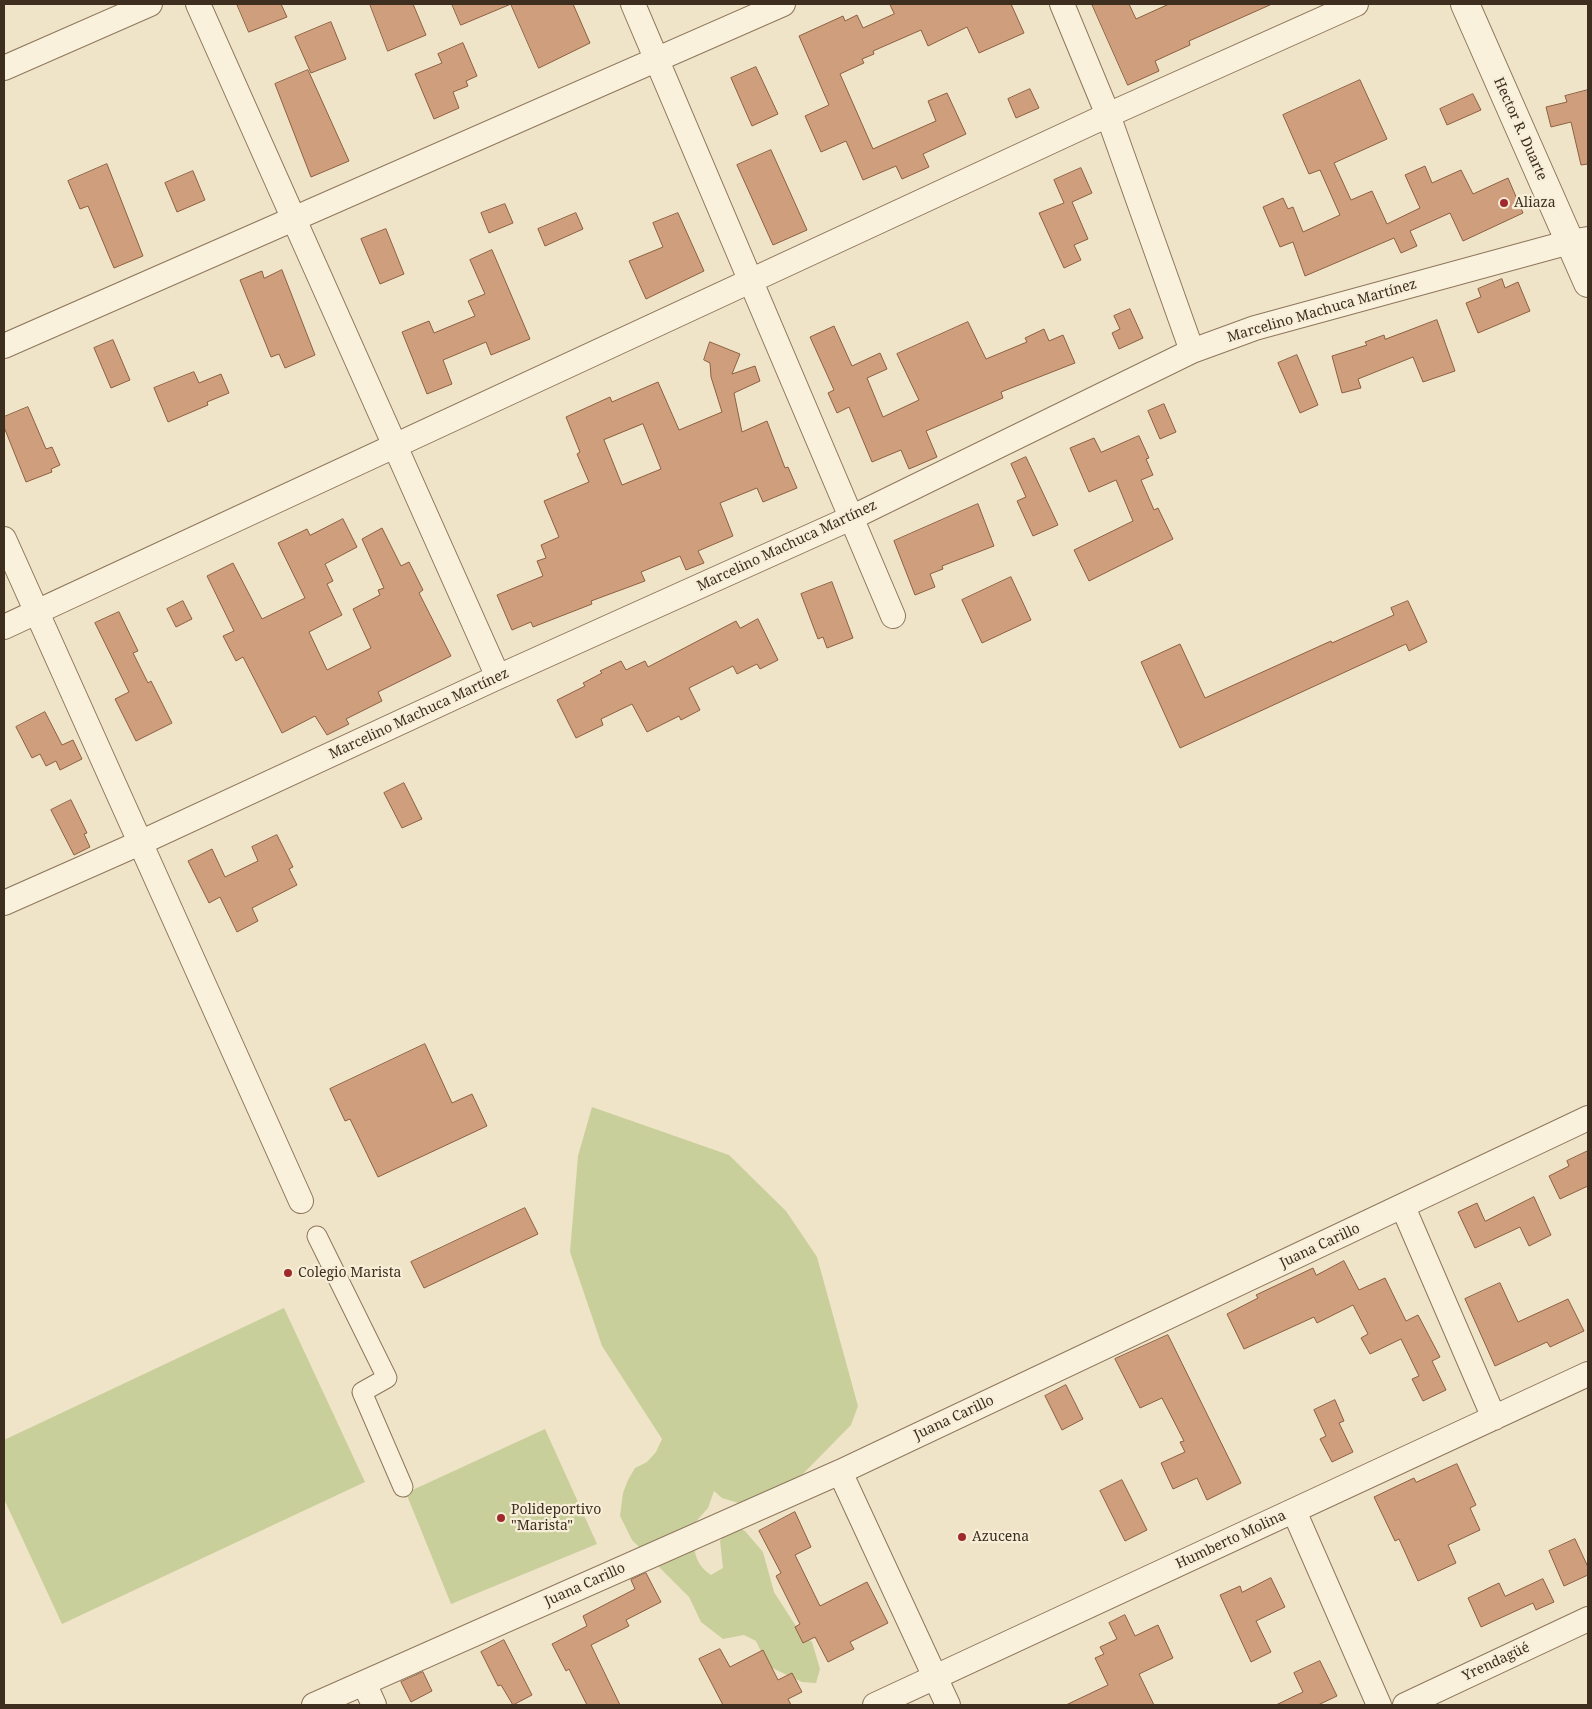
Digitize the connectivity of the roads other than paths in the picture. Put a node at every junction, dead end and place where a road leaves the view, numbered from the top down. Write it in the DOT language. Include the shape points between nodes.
graph roads {
  1 [pos="150,4"];
  2 [pos="198,4"];
  3 [pos="634,4"];
  4 [pos="783,4"];
  5 [pos="1062,4"];
  6 [pos="1356,4"];
  7 [pos="1465,4"];
  8 [pos="657,59"];
  9 [pos="4,68"];
  10 [pos="1108,115"];
  11 [pos="293,219"];
  12 [pos="1579,240"];
  13 [pos="751,280"];
  14 [pos="1588,282"];
  15 [pos="4,346"];
  16 [pos="1192,351"];
  17 [pos="394,446"];
  18 [pos="852,518"];
  19 [pos="4,539"];
  20 [pos="36,612"];
  21 [pos="893,616"];
  22 [pos="4,627"];
  23 [pos="498,677"];
  24 [pos="142,842"];
  25 [pos="4,903"];
  26 [pos="1588,1118"];
  27 [pos="300,1201"];
  28 [pos="1403,1207"];
  29 [pos="317,1236"];
  30 [pos="1588,1374"];
  31 [pos="1494,1418"];
  32 [pos="840,1472"];
  33 [pos="403,1487"];
  34 [pos="1294,1511"];
  35 [pos="1588,1619"];
  36 [pos="935,1677"];
  37 [pos="364,1683"];
  38 [pos="314,1705"];
  39 [pos="374,1705"];
  40 [pos="875,1705"];
  41 [pos="948,1705"];
  42 [pos="1379,1705"];
  43 [pos="1405,1705"];
  1 -- 9 [label="street"];
  2 -- 11 [label="street"];
  3 -- 8 [label="street"];
  4 -- 8 [label="street"];
  5 -- 10 [label="street"];
  6 -- 10 [label="street"];
  7 -- 12 [label="street, Hector R. Duarte"];
  8 -- 11 [label="street"];
  8 -- 13 [label="street"];
  10 -- 13 [label="street"];
  10 -- 16 [label="street"];
  11 -- 15 [label="street"];
  11 -- 17 [label="street"];
  12 -- 14 [label="street, Hector R. Duarte"];
  12 -- 16 [label="street, Marcelino Machuca Martínez" via="1255,328"];
  13 -- 17 [label="street"];
  13 -- 18 [label="street"];
  16 -- 18 [label="street, Marcelino Machuca Martínez"];
  17 -- 20 [label="street"];
  17 -- 23 [label="street"];
  18 -- 21 [label="street"];
  18 -- 23 [label="street, Marcelino Machuca Martínez"];
  19 -- 20 [label="street"];
  20 -- 22 [label="street"];
  20 -- 24 [label="street"];
  23 -- 24 [label="street, Marcelino Machuca Martínez"];
  24 -- 25 [label="street, Marcelino Machuca Martínez"];
  24 -- 27 [label="street"];
  26 -- 28 [label="street, Juana Carillo"];
  28 -- 31 [label="street"];
  28 -- 32 [label="street, Juana Carillo"];
  29 -- 33 [label="street" via="387,1378 362,1392"];
  30 -- 31 [label="street, Humberto Molina"];
  31 -- 34 [label="street, Humberto Molina"];
  32 -- 36 [label="street"];
  32 -- 37 [label="street, Juana Carillo"];
  34 -- 36 [label="street, Humberto Molina"];
  34 -- 42 [label="street"];
  35 -- 43 [label="street, Yrendagüé"];
  36 -- 40 [label="street, Humberto Molina"];
  36 -- 41 [label="street"];
  37 -- 38 [label="street, Juana Carillo"];
  37 -- 39 [label="street"];
}
